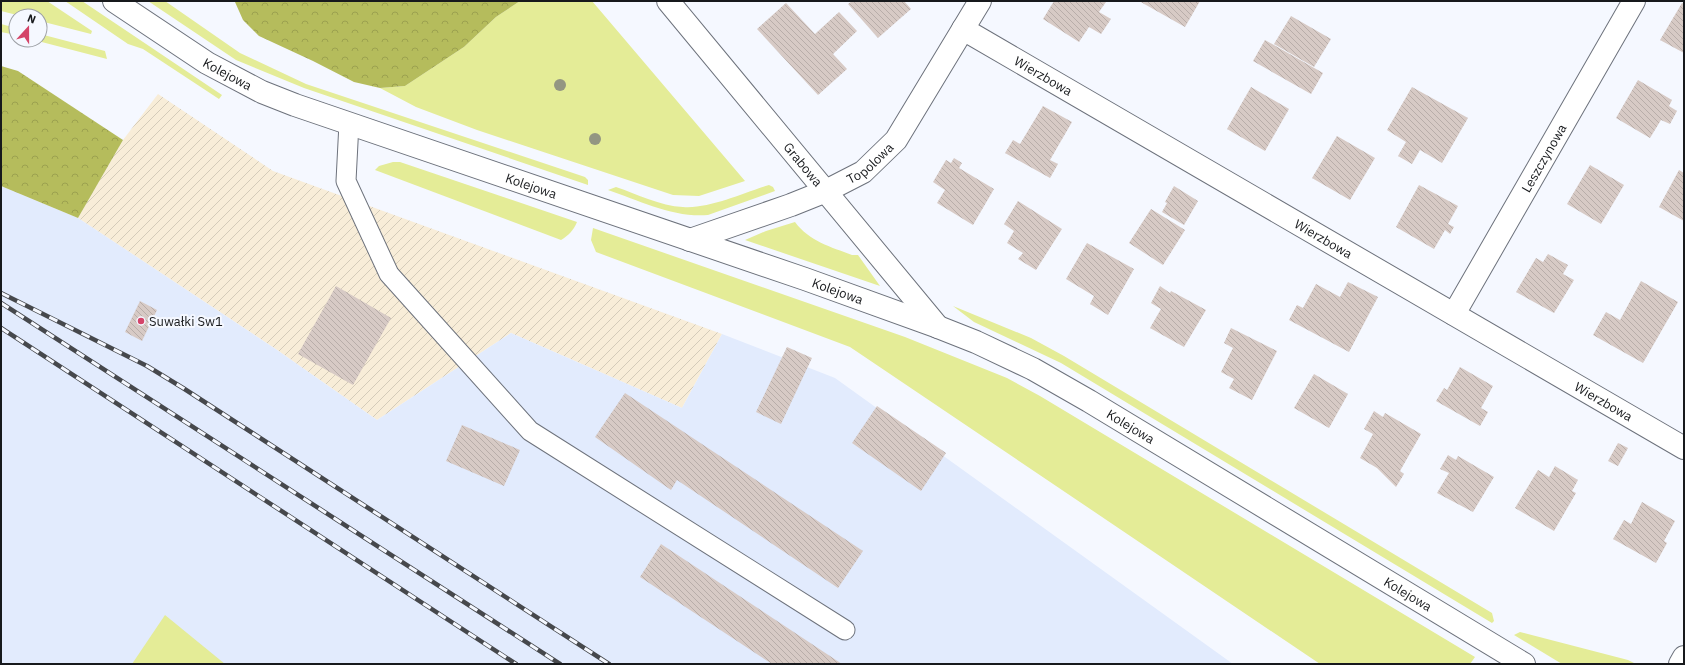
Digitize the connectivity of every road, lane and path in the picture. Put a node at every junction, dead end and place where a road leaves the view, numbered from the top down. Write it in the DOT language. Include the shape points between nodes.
graph roads {
  1 [pos="114,1"];
  2 [pos="668,1"];
  3 [pos="980,1"];
  4 [pos="1634,1"];
  5 [pos="963,29"];
  6 [pos="349,123"];
  7 [pos="826,191"];
  8 [pos="690,240"];
  9 [pos="1454,314"];
  10 [pos="938,327"];
  11 [pos="1684,448"];
  12 [pos="844,630"];
  13 [pos="1684,657"];
  14 [pos="1524,664"];
  15 [pos="1680,664"];
  1 -- 6 [label="street, Kolejowa" via="207,63 231,76 295,105"];
  2 -- 7 [label="street, Grabowa"];
  3 -- 5 [label="street, Topolowa"];
  4 -- 9 [label="street, Leszczynowa"];
  5 -- 7 [label="street, Topolowa" via="896,140 863,172"];
  5 -- 9 [label="street, Wierzbowa"];
  6 -- 8 [label="street, Kolejowa"];
  6 -- 12 [label="lane" via="346,181 389,274 530,431"];
  7 -- 8 [label="street, Topolowa"];
  7 -- 10 [label="street, Grabowa"];
  8 -- 10 [label="street, Kolejowa"];
  9 -- 11 [label="street, Wierzbowa"];
  10 -- 14 [label="street, Kolejowa" via="976,342 1090,401"];
  13 -- 15 [label="street"];
}
